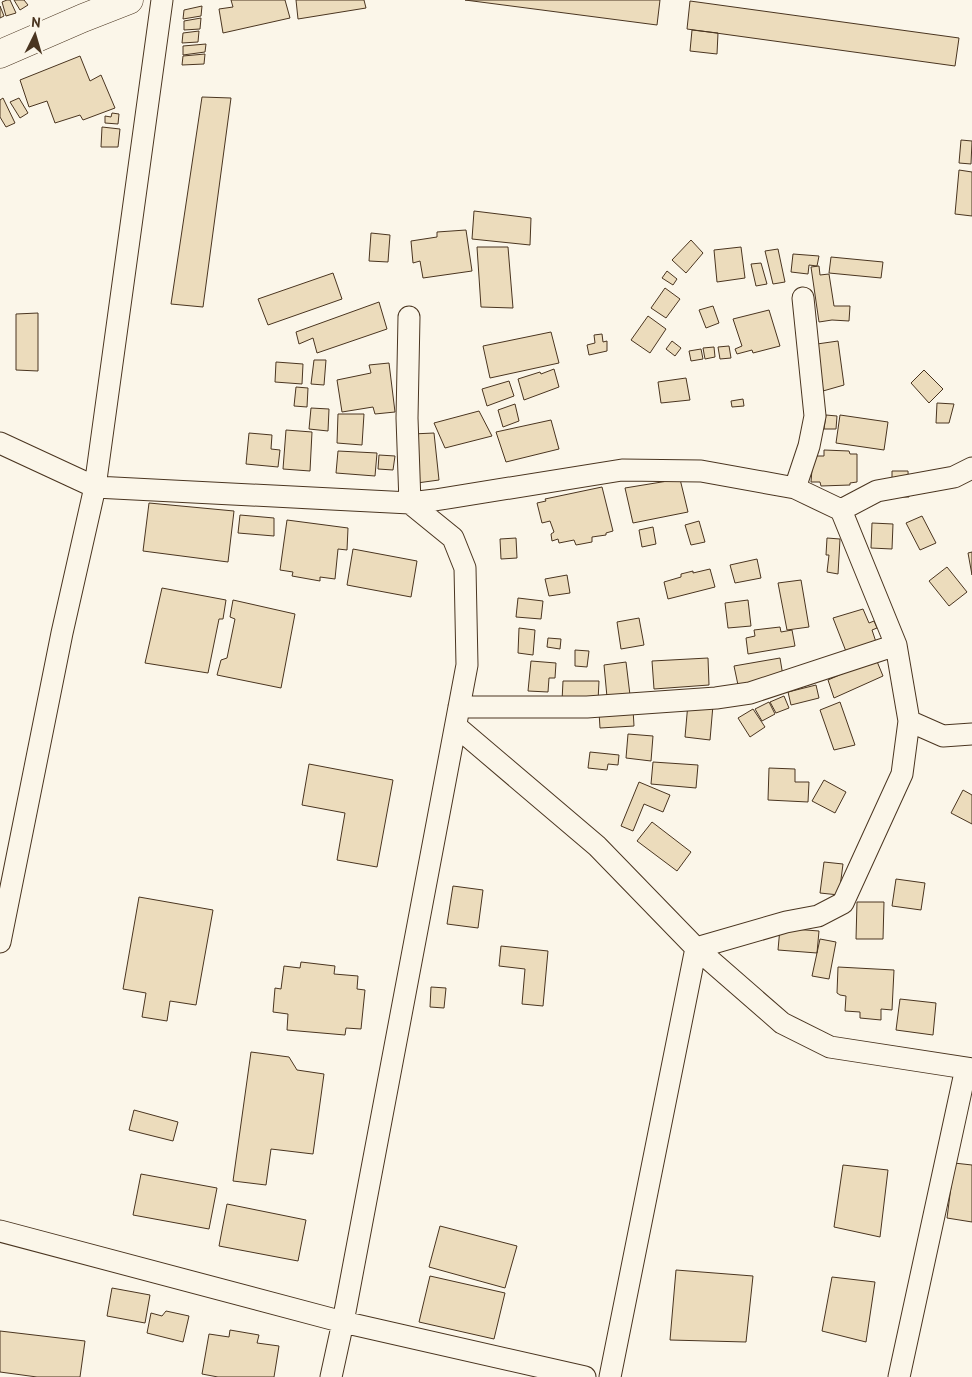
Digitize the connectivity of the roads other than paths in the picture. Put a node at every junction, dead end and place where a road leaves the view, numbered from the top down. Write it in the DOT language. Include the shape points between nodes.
graph roads {
  1 [pos="129,0"];
  2 [pos="162,0"];
  3 [pos="82,9"];
  4 [pos="0,54"];
  5 [pos="803,298"];
  6 [pos="409,317"];
  7 [pos="0,443"];
  8 [pos="972,468"];
  9 [pos="96,487"];
  10 [pos="795,488"];
  11 [pos="410,503"];
  12 [pos="840,510"];
  13 [pos="896,645"];
  14 [pos="458,717"];
  15 [pos="909,721"];
  16 [pos="972,734"];
  17 [pos="0,942"];
  18 [pos="696,948"];
  19 [pos="969,1069"];
  20 [pos="0,1231"];
  21 [pos="343,1322"];
  22 [pos="332,1377"];
  23 [pos="585,1377"];
  24 [pos="610,1377"];
  25 [pos="899,1377"];
  1 -- 3 [label="main road"];
  2 -- 9 [label="street"];
  3 -- 4 [label="main road"];
  5 -- 10 [label="street" via="815,416"];
  6 -- 11 [label="street" via="407,418"];
  7 -- 9 [label="street"];
  8 -- 12 [label="street" via="954,477 877,491"];
  9 -- 11 [label="street"];
  9 -- 17 [label="street" via="62,633"];
  10 -- 11 [label="street" via="701,471 622,470"];
  10 -- 12 [label="street"];
  11 -- 14 [label="street" via="453,538 465,568 467,665"];
  12 -- 13 [label="street"];
  13 -- 14 [label="street" via="750,692 716,698"];
  13 -- 15 [label="street"];
  14 -- 18 [label="street" via="597,846"];
  14 -- 21 [label="street"];
  15 -- 16 [label="street" via="943,736"];
  15 -- 18 [label="street" via="902,774 843,903 818,916"];
  18 -- 19 [label="street" via="782,1023 830,1047"];
  18 -- 24 [label="street"];
  19 -- 25 [label="street"];
  20 -- 21 [label="street"];
  21 -- 22 [label="street"];
  21 -- 23 [label="street"];
}
